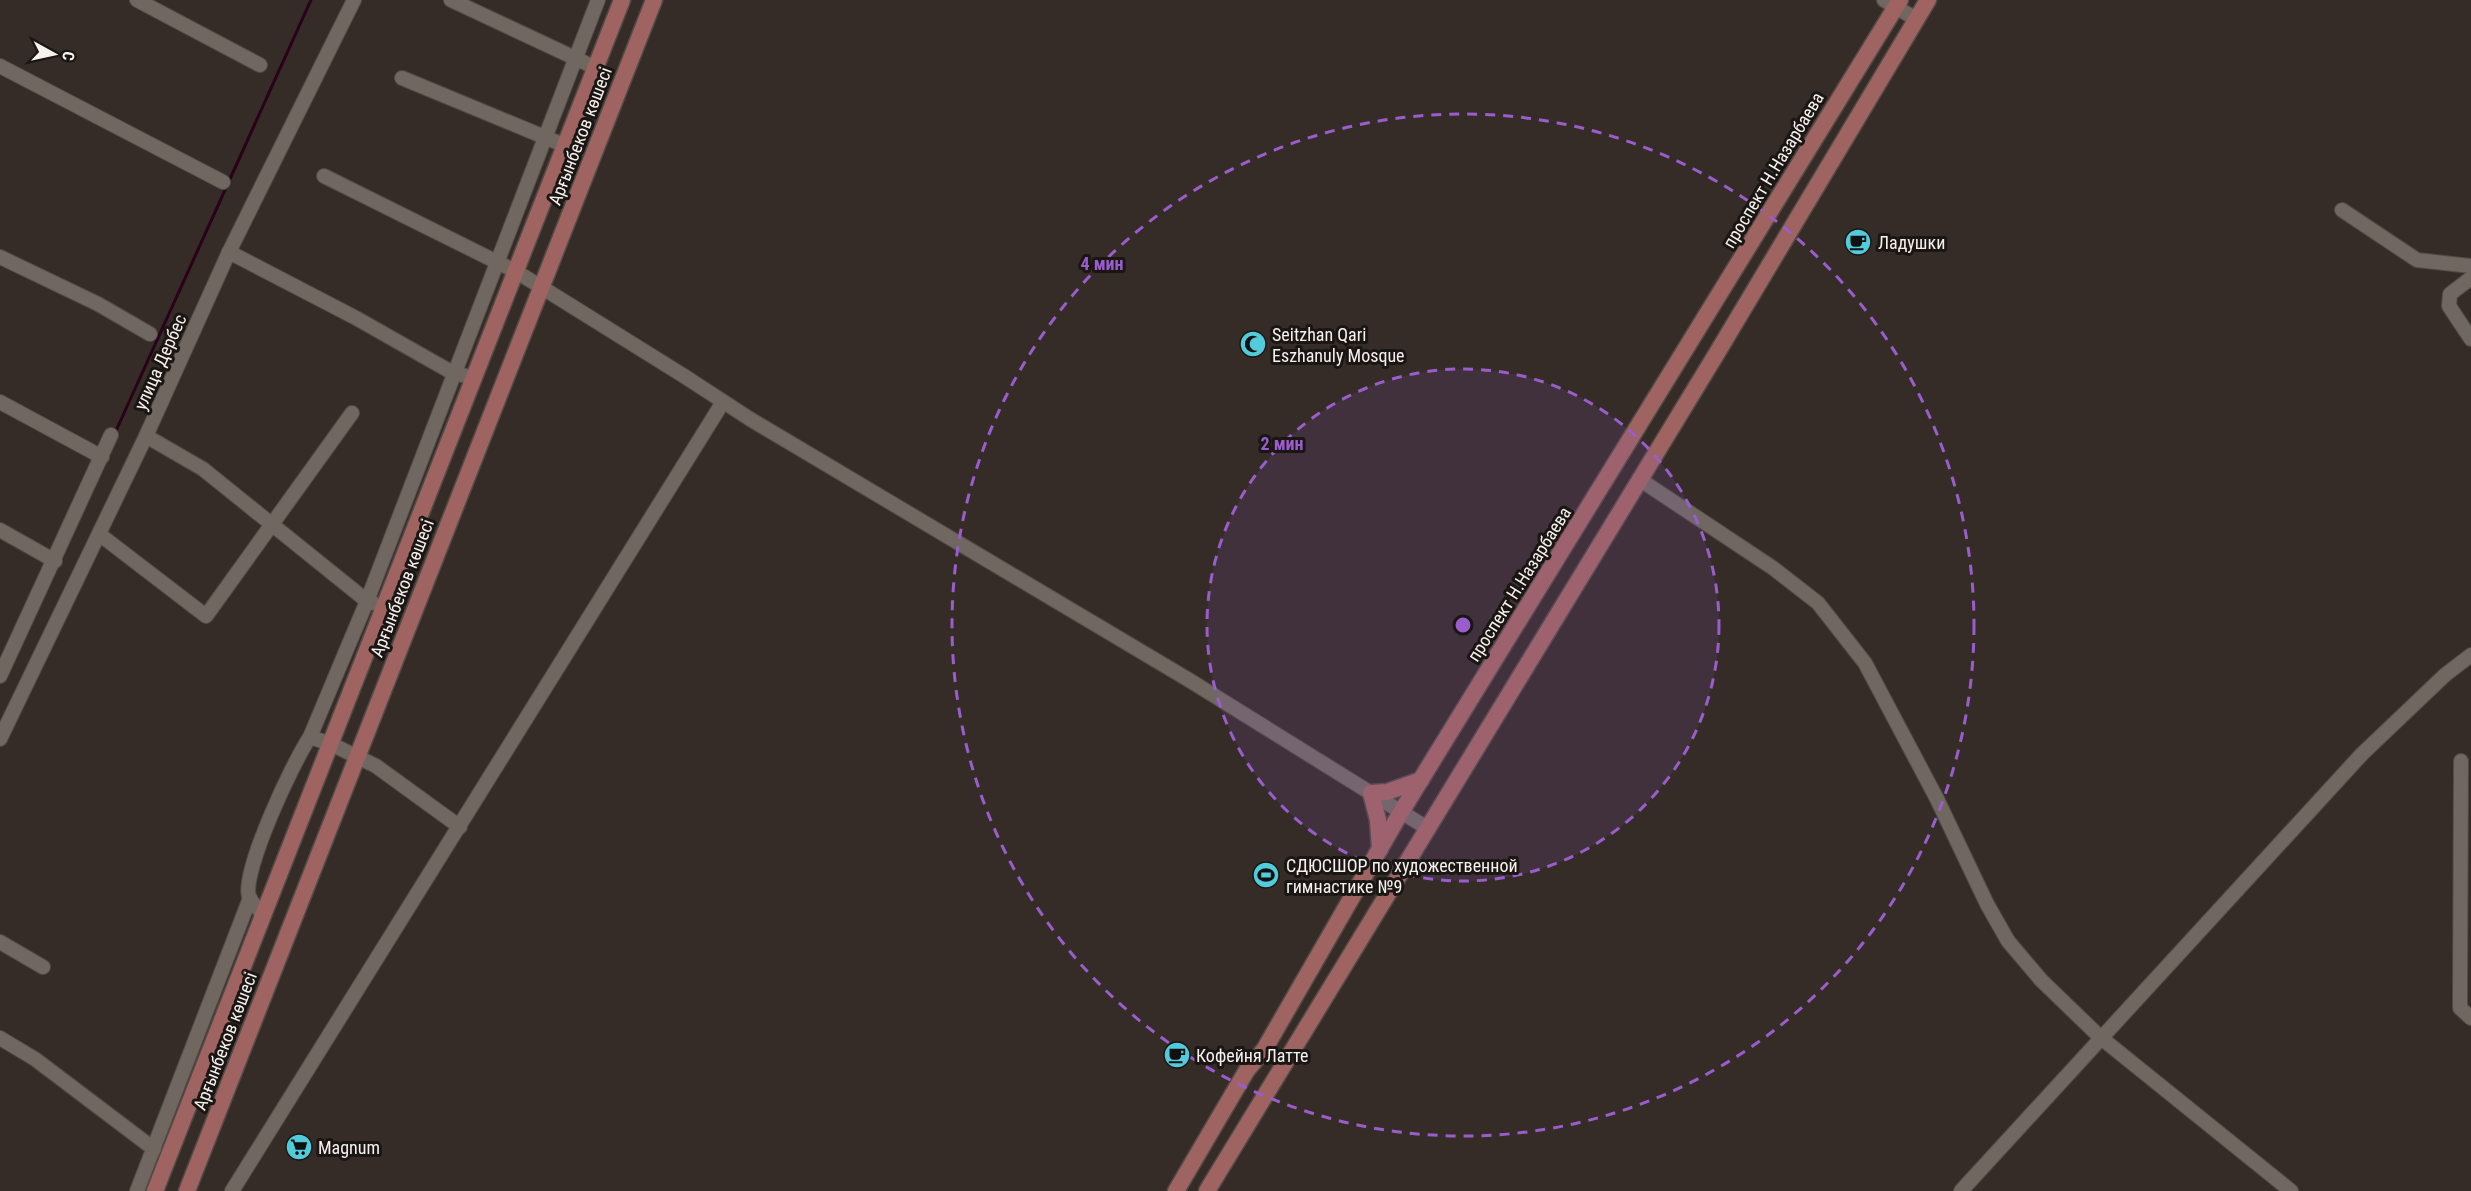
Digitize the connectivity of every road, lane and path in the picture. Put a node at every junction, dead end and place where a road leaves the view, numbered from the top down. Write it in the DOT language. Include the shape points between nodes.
graph roads {
  1 [pos="137,0"];
  2 [pos="354,0"];
  3 [pos="451,0"];
  4 [pos="598,0"];
  5 [pos="622,0"];
  6 [pos="654,0"];
  7 [pos="1928,0"];
  8 [pos="1894,2"];
  9 [pos="1916,19"];
  10 [pos="575,58"];
  11 [pos="260,65"];
  12 [pos="0,66"];
  13 [pos="594,68"];
  14 [pos="402,78"];
  15 [pos="546,138"];
  16 [pos="566,146"];
  17 [pos="324,176"];
  18 [pos="223,182"];
  19 [pos="2342,210"];
  20 [pos="230,252"];
  21 [pos="0,257"];
  22 [pos="498,262"];
  23 [pos="2471,266"];
  24 [pos="517,272"];
  25 [pos="2471,278"];
  26 [pos="542,287"];
  27 [pos="150,334"];
  28 [pos="2471,339"];
  29 [pos="453,373"];
  30 [pos="475,378"];
  31 [pos="0,402"];
  32 [pos="723,402"];
  33 [pos="352,413"];
  34 [pos="111,435"];
  35 [pos="146,436"];
  36 [pos="102,457"];
  37 [pos="1639,479"];
  38 [pos="271,525"];
  39 [pos="0,530"];
  40 [pos="99,534"];
  41 [pos="55,561"];
  42 [pos="367,600"];
  43 [pos="386,607"];
  44 [pos="2471,655"];
  45 [pos="1,673"];
  46 [pos="310,737"];
  47 [pos="0,739"];
  48 [pos="331,744"];
  49 [pos="357,757"];
  50 [pos="2461,761"];
  51 [pos="1421,780"];
  52 [pos="1371,793"];
  53 [pos="1401,812"];
  54 [pos="459,827"];
  55 [pos="1428,828"];
  56 [pos="1380,849"];
  57 [pos="250,898"];
  58 [pos="264,915"];
  59 [pos="0,942"];
  60 [pos="43,967"];
  61 [pos="2471,1018"];
  62 [pos="2100,1037"];
  63 [pos="0,1038"];
  64 [pos="153,1149"];
  65 [pos="137,1191"];
  66 [pos="155,1191"];
  67 [pos="187,1191"];
  68 [pos="232,1191"];
  69 [pos="1176,1191"];
  70 [pos="1207,1191"];
  71 [pos="1961,1191"];
  72 [pos="2291,1191"];
  1 -- 11 [label="street"];
  2 -- 20 [label="street, улица Дербес"];
  3 -- 10 [label="street"];
  4 -- 10 [label="street"];
  5 -- 13 [label="main road, Арғынбеков көшесі"];
  6 -- 26 [label="main road, Арғынбеков көшесі"];
  7 -- 9 [label="main road"];
  8 -- 9 [label="street"];
  8 -- 51 [label="main road, проспект Н.Назарбаева"];
  9 -- 37 [label="main road"];
  10 -- 13 [label="street"];
  10 -- 15 [label="street"];
  12 -- 18 [label="street"];
  13 -- 16 [label="main road, Арғынбеков көшесі"];
  14 -- 15 [label="street"];
  15 -- 16 [label="street"];
  15 -- 22 [label="street"];
  16 -- 24 [label="main road, Арғынбеков көшесі"];
  17 -- 22 [label="street"];
  19 -- 23 [label="street" via="2417,260"];
  20 -- 29 [label="street"];
  20 -- 35 [label="street, улица Дербес"];
  21 -- 27 [label="street"];
  22 -- 24 [label="street"];
  22 -- 29 [label="street"];
  24 -- 26 [label="street"];
  24 -- 30 [label="main road, Арғынбеков көшесі"];
  25 -- 28 [label="street" via="2448,300"];
  26 -- 32 [label="street"];
  26 -- 49 [label="main road, Арғынбеков көшесі"];
  29 -- 30 [label="street"];
  29 -- 42 [label="street"];
  30 -- 43 [label="main road, Арғынбеков көшесі"];
  31 -- 36 [label="street"];
  32 -- 52 [label="street" via="1190,680"];
  32 -- 54 [label="street"];
  33 -- 38 [label="street"];
  34 -- 36 [label="street"];
  35 -- 38 [label="street" via="203,469"];
  35 -- 40 [label="street, улица Дербес"];
  36 -- 41 [label="street"];
  37 -- 55 [label="main road"];
  37 -- 62 [label="street" via="1773,568 1818,603 1865,663 2008,941 2041,980"];
  38 -- 40 [label="street" via="206,616"];
  38 -- 42 [label="street"];
  39 -- 41 [label="street"];
  40 -- 47 [label="street, улица Дербес"];
  41 -- 45 [label="street"];
  42 -- 43 [label="street"];
  42 -- 46 [label="street"];
  43 -- 48 [label="main road, Арғынбеков көшесі"];
  44 -- 62 [label="street" via="2362,754"];
  46 -- 48 [label="street"];
  46 -- 57 [label="street" via="293,766 252,866"];
  48 -- 49 [label="street"];
  48 -- 58 [label="main road, Арғынбеков көшесі"];
  49 -- 54 [label="street" via="376,766"];
  49 -- 67 [label="main road, Арғынбеков көшесі"];
  50 -- 61 [label="street" via="2460,1008"];
  51 -- 52 [label="main road" via="1387,792"];
  51 -- 53 [label="main road, проспект Н.Назарбаева"];
  52 -- 53 [label="street"];
  52 -- 56 [label="main road"];
  53 -- 55 [label="street"];
  53 -- 56 [label="main road, проспект Н.Назарбаева"];
  54 -- 68 [label="street"];
  55 -- 70 [label="main road"];
  56 -- 69 [label="main road, проспект Н.Назарбаева" via="1264,1050 1247,1070"];
  57 -- 58 [label="street"];
  57 -- 64 [label="street"];
  58 -- 66 [label="main road, Арғынбеков көшесі"];
  59 -- 60 [label="street"];
  62 -- 71 [label="street"];
  62 -- 72 [label="street"];
  63 -- 64 [label="street" via="35,1059"];
  64 -- 65 [label="street"];
}
